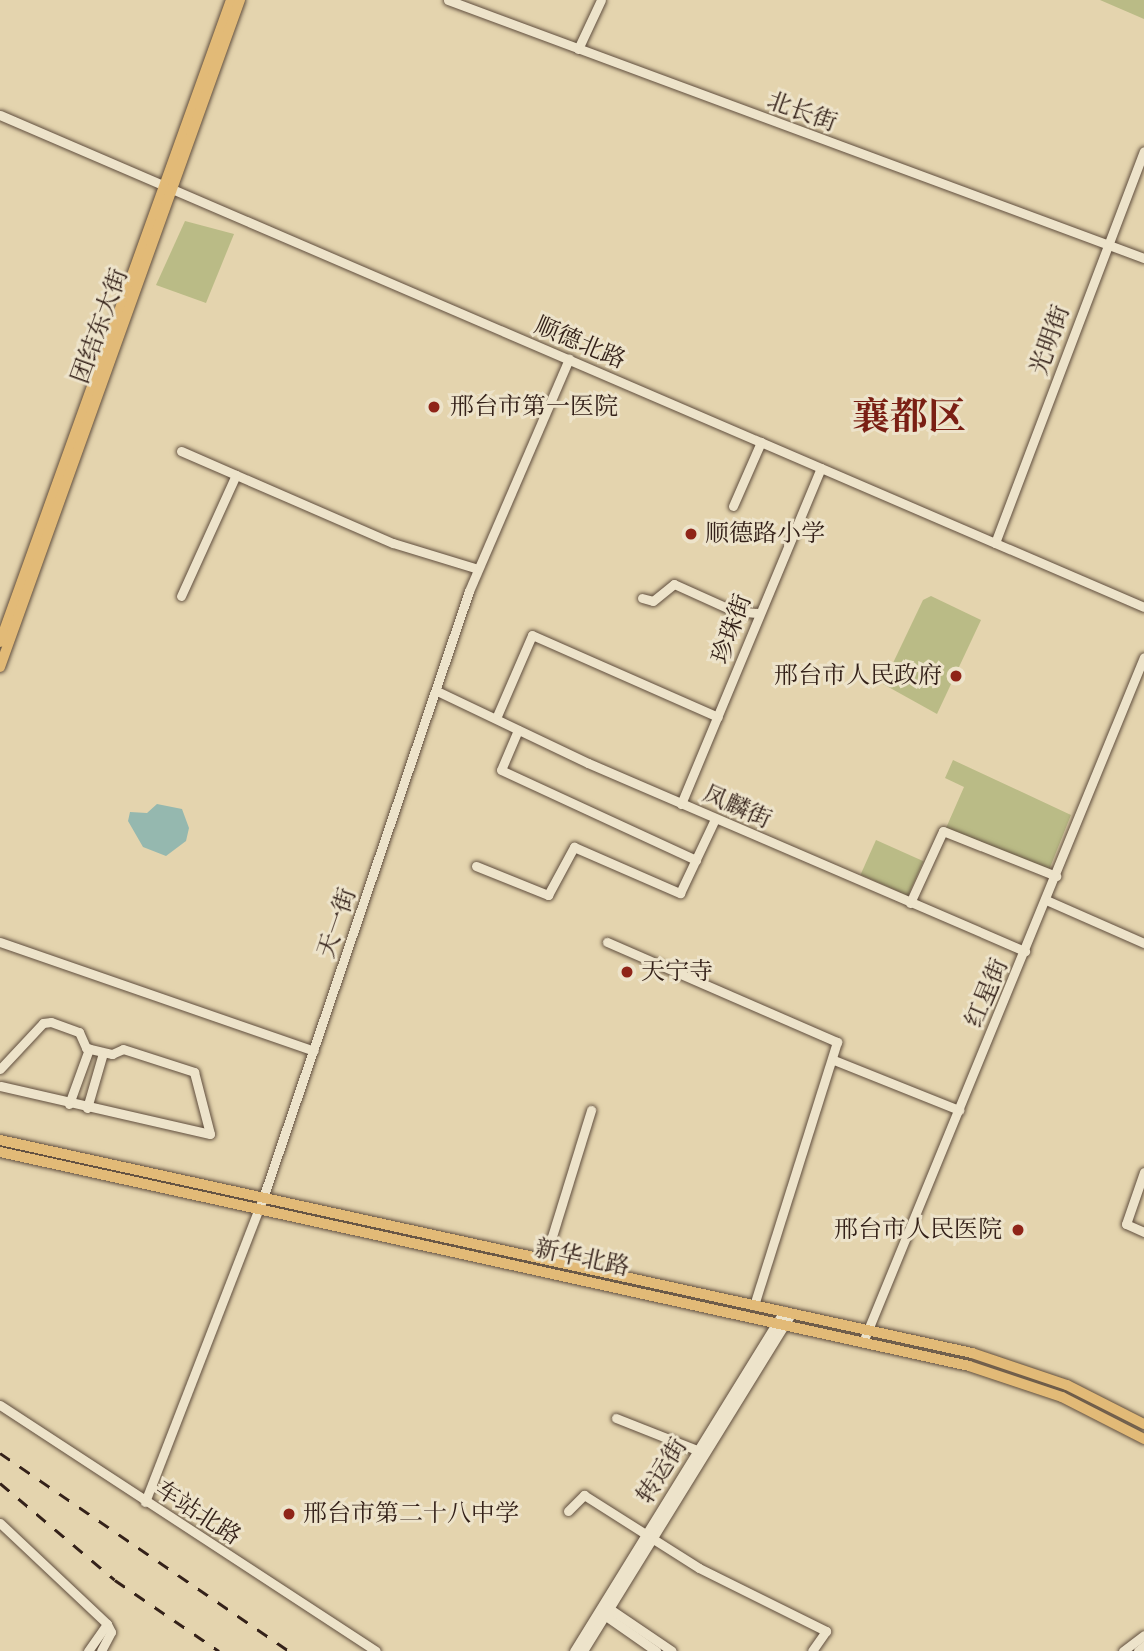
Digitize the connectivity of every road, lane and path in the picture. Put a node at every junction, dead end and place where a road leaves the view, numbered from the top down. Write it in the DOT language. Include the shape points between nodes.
graph roads {
  1 [pos="231,0"];
  2 [pos="240,0"];
  3 [pos="448,0"];
  4 [pos="601,0"];
  5 [pos="578,49"];
  6 [pos="0,115"];
  7 [pos="1144,151"];
  8 [pos="169,186"];
  9 [pos="1107,245"];
  10 [pos="1144,258"];
  11 [pos="569,359"];
  12 [pos="761,442"];
  13 [pos="181,452"];
  14 [pos="821,468"];
  15 [pos="236,475"];
  16 [pos="733,506"];
  17 [pos="995,543"];
  18 [pos="478,569"];
  19 [pos="181,596"];
  20 [pos="642,598"];
  21 [pos="1144,607"];
  22 [pos="758,613"];
  23 [pos="0,642"];
  24 [pos="1144,657"];
  25 [pos="0,667"];
  26 [pos="437,691"];
  27 [pos="497,716"];
  28 [pos="718,718"];
  29 [pos="517,730"];
  30 [pos="681,804"];
  31 [pos="715,819"];
  32 [pos="696,860"];
  33 [pos="476,866"];
  34 [pos="1056,876"];
  35 [pos="1046,900"];
  36 [pos="910,903"];
  37 [pos="0,942"];
  38 [pos="607,942"];
  39 [pos="1144,943"];
  40 [pos="1025,951"];
  41 [pos="89,1049"];
  42 [pos="314,1051"];
  43 [pos="103,1053"];
  44 [pos="834,1060"];
  45 [pos="0,1069"];
  46 [pos="0,1086"];
  47 [pos="69,1104"];
  48 [pos="87,1108"];
  49 [pos="591,1110"];
  50 [pos="959,1110"];
  51 [pos="0,1140"];
  52 [pos="0,1152"];
  53 [pos="1144,1172"];
  54 [pos="261,1204"];
  55 [pos="1144,1232"];
  56 [pos="545,1259"];
  57 [pos="754,1304"];
  58 [pos="788,1312"];
  59 [pos="781,1324"];
  60 [pos="868,1330"];
  61 [pos="863,1342"];
  62 [pos="0,1405"];
  63 [pos="616,1418"];
  64 [pos="1144,1424"];
  65 [pos="1144,1439"];
  66 [pos="701,1452"];
  67 [pos="145,1502"];
  68 [pos="568,1511"];
  69 [pos="2,1528"];
  70 [pos="648,1538"];
  71 [pos="604,1610"];
  72 [pos="107,1625"];
  73 [pos="1144,1635"];
  74 [pos="1144,1646"];
  75 [pos="88,1651"];
  76 [pos="101,1651"];
  77 [pos="376,1651"];
  78 [pos="574,1651"];
  79 [pos="583,1651"];
  80 [pos="656,1651"];
  81 [pos="672,1651"];
  82 [pos="812,1651"];
  83 [pos="1123,1651"];
  84 [pos="1138,1651"];
  1 -- 8 [label="main road, 团结东大街"];
  2 -- 8 [label="main road, 团结东大街"];
  3 -- 5 [label="street, 北长街"];
  4 -- 5 [label="street"];
  5 -- 9 [label="street, 北长街"];
  6 -- 8 [label="street, 顺德北路"];
  7 -- 9 [label="street, 光明街"];
  8 -- 11 [label="street, 顺德北路"];
  8 -- 23 [label="main road, 团结东大街"];
  8 -- 25 [label="main road, 团结东大街"];
  9 -- 10 [label="street, 北长街"];
  9 -- 17 [label="street, 光明街"];
  11 -- 12 [label="street, 顺德北路"];
  11 -- 18 [label="street, 天一街"];
  12 -- 14 [label="street, 顺德北路"];
  12 -- 16 [label="street"];
  13 -- 15 [label="street"];
  14 -- 17 [label="street, 顺德北路"];
  14 -- 22 [label="street, 珍珠街"];
  15 -- 18 [label="street" via="393,543"];
  15 -- 19 [label="street"];
  17 -- 21 [label="street, 顺德北路"];
  18 -- 26 [label="street, 天一街"];
  20 -- 22 [label="street" via="653,601 674,584 734,611"];
  22 -- 28 [label="street, 珍珠街"];
  24 -- 34 [label="street, 红星街"];
  26 -- 27 [label="street, 凤麟街"];
  26 -- 42 [label="street, 天一街"];
  27 -- 28 [label="street" via="533,635"];
  27 -- 29 [label="street, 凤麟街"];
  28 -- 30 [label="street, 珍珠街"];
  29 -- 30 [label="street, 凤麟街"];
  29 -- 32 [label="street" via="501,770"];
  30 -- 31 [label="street, 凤麟街"];
  31 -- 32 [label="street"];
  31 -- 36 [label="street, 凤麟街"];
  32 -- 33 [label="street" via="677,893 574,847 548,895"];
  34 -- 35 [label="street, 红星街"];
  34 -- 36 [label="street" via="943,831"];
  35 -- 39 [label="street"];
  35 -- 40 [label="street, 红星街"];
  36 -- 40 [label="street, 凤麟街"];
  37 -- 42 [label="street"];
  38 -- 44 [label="street" via="836,1040"];
  40 -- 50 [label="street, 红星街"];
  41 -- 43 [label="street"];
  41 -- 45 [label="street" via="79,1032 43,1023"];
  41 -- 47 [label="street"];
  42 -- 54 [label="street, 天一街"];
  43 -- 48 [label="street"];
  43 -- 48 [label="street" via="123,1049 194,1072 211,1133"];
  44 -- 50 [label="street"];
  44 -- 57 [label="street"];
  46 -- 47 [label="street"];
  47 -- 48 [label="street"];
  49 -- 56 [label="street"];
  50 -- 60 [label="street, 红星街"];
  51 -- 54 [label="main road, 新华北路"];
  52 -- 54 [label="main road, 新华北路"];
  53 -- 55 [label="street" via="1126,1224"];
  54 -- 56 [label="main road, 新华北路"];
  54 -- 59 [label="main road, 新华北路"];
  54 -- 67 [label="street, 天一街"];
  56 -- 57 [label="main road, 新华北路"];
  57 -- 58 [label="main road, 新华北路"];
  58 -- 59 [label="street, 转运街"];
  58 -- 60 [label="main road, 新华北路"];
  59 -- 61 [label="main road, 新华北路"];
  59 -- 66 [label="street, 转运街"];
  60 -- 61 [label="street, 红星街"];
  60 -- 64 [label="main road, 新华北路" via="1041,1374"];
  61 -- 65 [label="main road, 新华北路" via="1036,1387"];
  62 -- 67 [label="street, 车站北路"];
  63 -- 66 [label="street"];
  66 -- 70 [label="street, 转运街"];
  67 -- 77 [label="street, 车站北路"];
  68 -- 70 [label="street" via="584,1495"];
  69 -- 72 [label="street"];
  70 -- 71 [label="street, 转运街"];
  70 -- 82 [label="street" via="826,1631"];
  71 -- 78 [label="street, 转运街"];
  71 -- 79 [label="street, 转运街"];
  71 -- 80 [label="street"];
  71 -- 81 [label="street"];
  72 -- 75 [label="street"];
  72 -- 76 [label="street" via="111,1632"];
  73 -- 83 [label="street"];
  74 -- 84 [label="street"];
}
